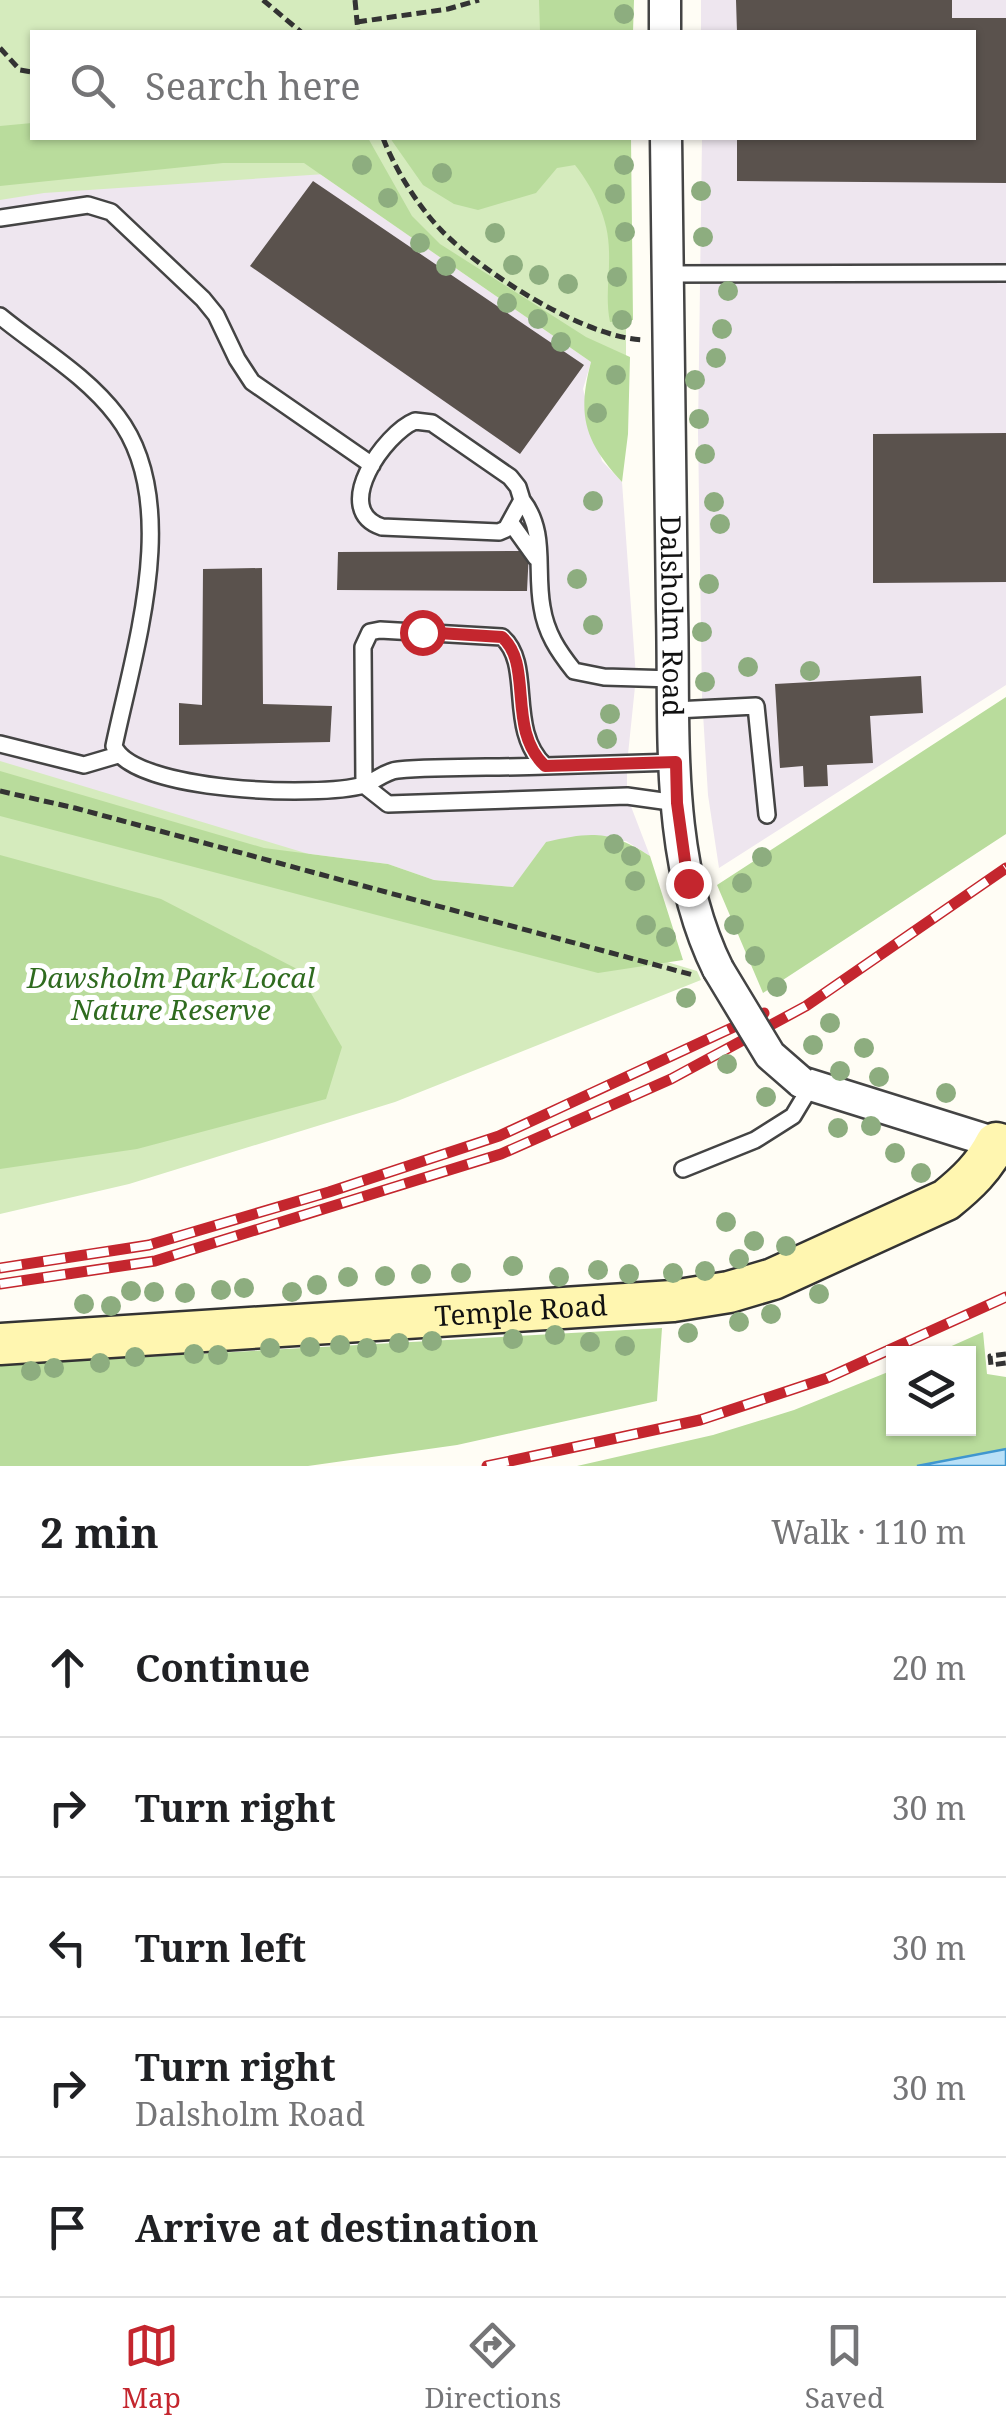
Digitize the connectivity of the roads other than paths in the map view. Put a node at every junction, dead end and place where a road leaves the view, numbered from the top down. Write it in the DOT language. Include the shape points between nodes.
graph roads {
  1 [pos="664,0"];
  2 [pos="665,30"];
  3 [pos="666,140"];
  4 [pos="0,218"];
  5 [pos="1006,273"];
  6 [pos="667,274"];
  7 [pos="0,316"];
  8 [pos="372,465"];
  9 [pos="522,500"];
  10 [pos="511,523"];
  11 [pos="538,566"];
  12 [pos="674,679"];
  13 [pos="674,710"];
  14 [pos="0,744"];
  15 [pos="118,755"];
  16 [pos="676,762"];
  17 [pos="545,766"];
  18 [pos="364,785"];
  19 [pos="677,803"];
  20 [pos="767,815"];
  21 [pos="806,1084"];
  22 [pos="1001,1145"];
  23 [pos="683,1169"];
  24 [pos="0,1344"];
  1 -- 2 [label="street"];
  3 -- 6 [label="street, Dalsholm Road"];
  4 -- 8 [label="lane" via="88,206 110,212 216,314 252,382"];
  5 -- 6 [label="lane"];
  6 -- 12 [label="street, Dalsholm Road"];
  7 -- 15 [label="lane" via="99,396 142,458 149,560 114,746"];
  8 -- 9 [label="lane" via="398,430 415,420 432,423 510,477"];
  8 -- 10 [label="lane" via="360,493 374,524 498,532"];
  9 -- 10 [label="lane"];
  9 -- 11 [label="lane" via="537,526"];
  10 -- 11 [label="lane"];
  11 -- 12 [label="lane" via="549,634 574,671"];
  12 -- 13 [label="street, Dalsholm Road"];
  13 -- 16 [label="street, Dalsholm Road"];
  13 -- 20 [label="lane" via="756,706"];
  14 -- 15 [label="lane" via="84,765"];
  15 -- 18 [label="lane" via="130,766 182,780 268,792"];
  16 -- 17 [label="lane"];
  16 -- 19 [label="street, Dalsholm Road"];
  17 -- 18 [label="lane" via="393,770"];
  17 -- 18 [label="lane" via="531,749 515,651 502,637 370,632 362,656"];
  18 -- 19 [label="lane" via="388,804 627,796"];
  19 -- 21 [label="street, Dalsholm Road, bridge" via="694,907 718,969 770,1055"];
  21 -- 22 [label="street, Dalsholm Road"];
  21 -- 23 [label="lane" via="793,1116 755,1140"];
  22 -- 24 [label="street, Temple Road" via="946,1200 773,1280 728,1292 633,1304"];
}
